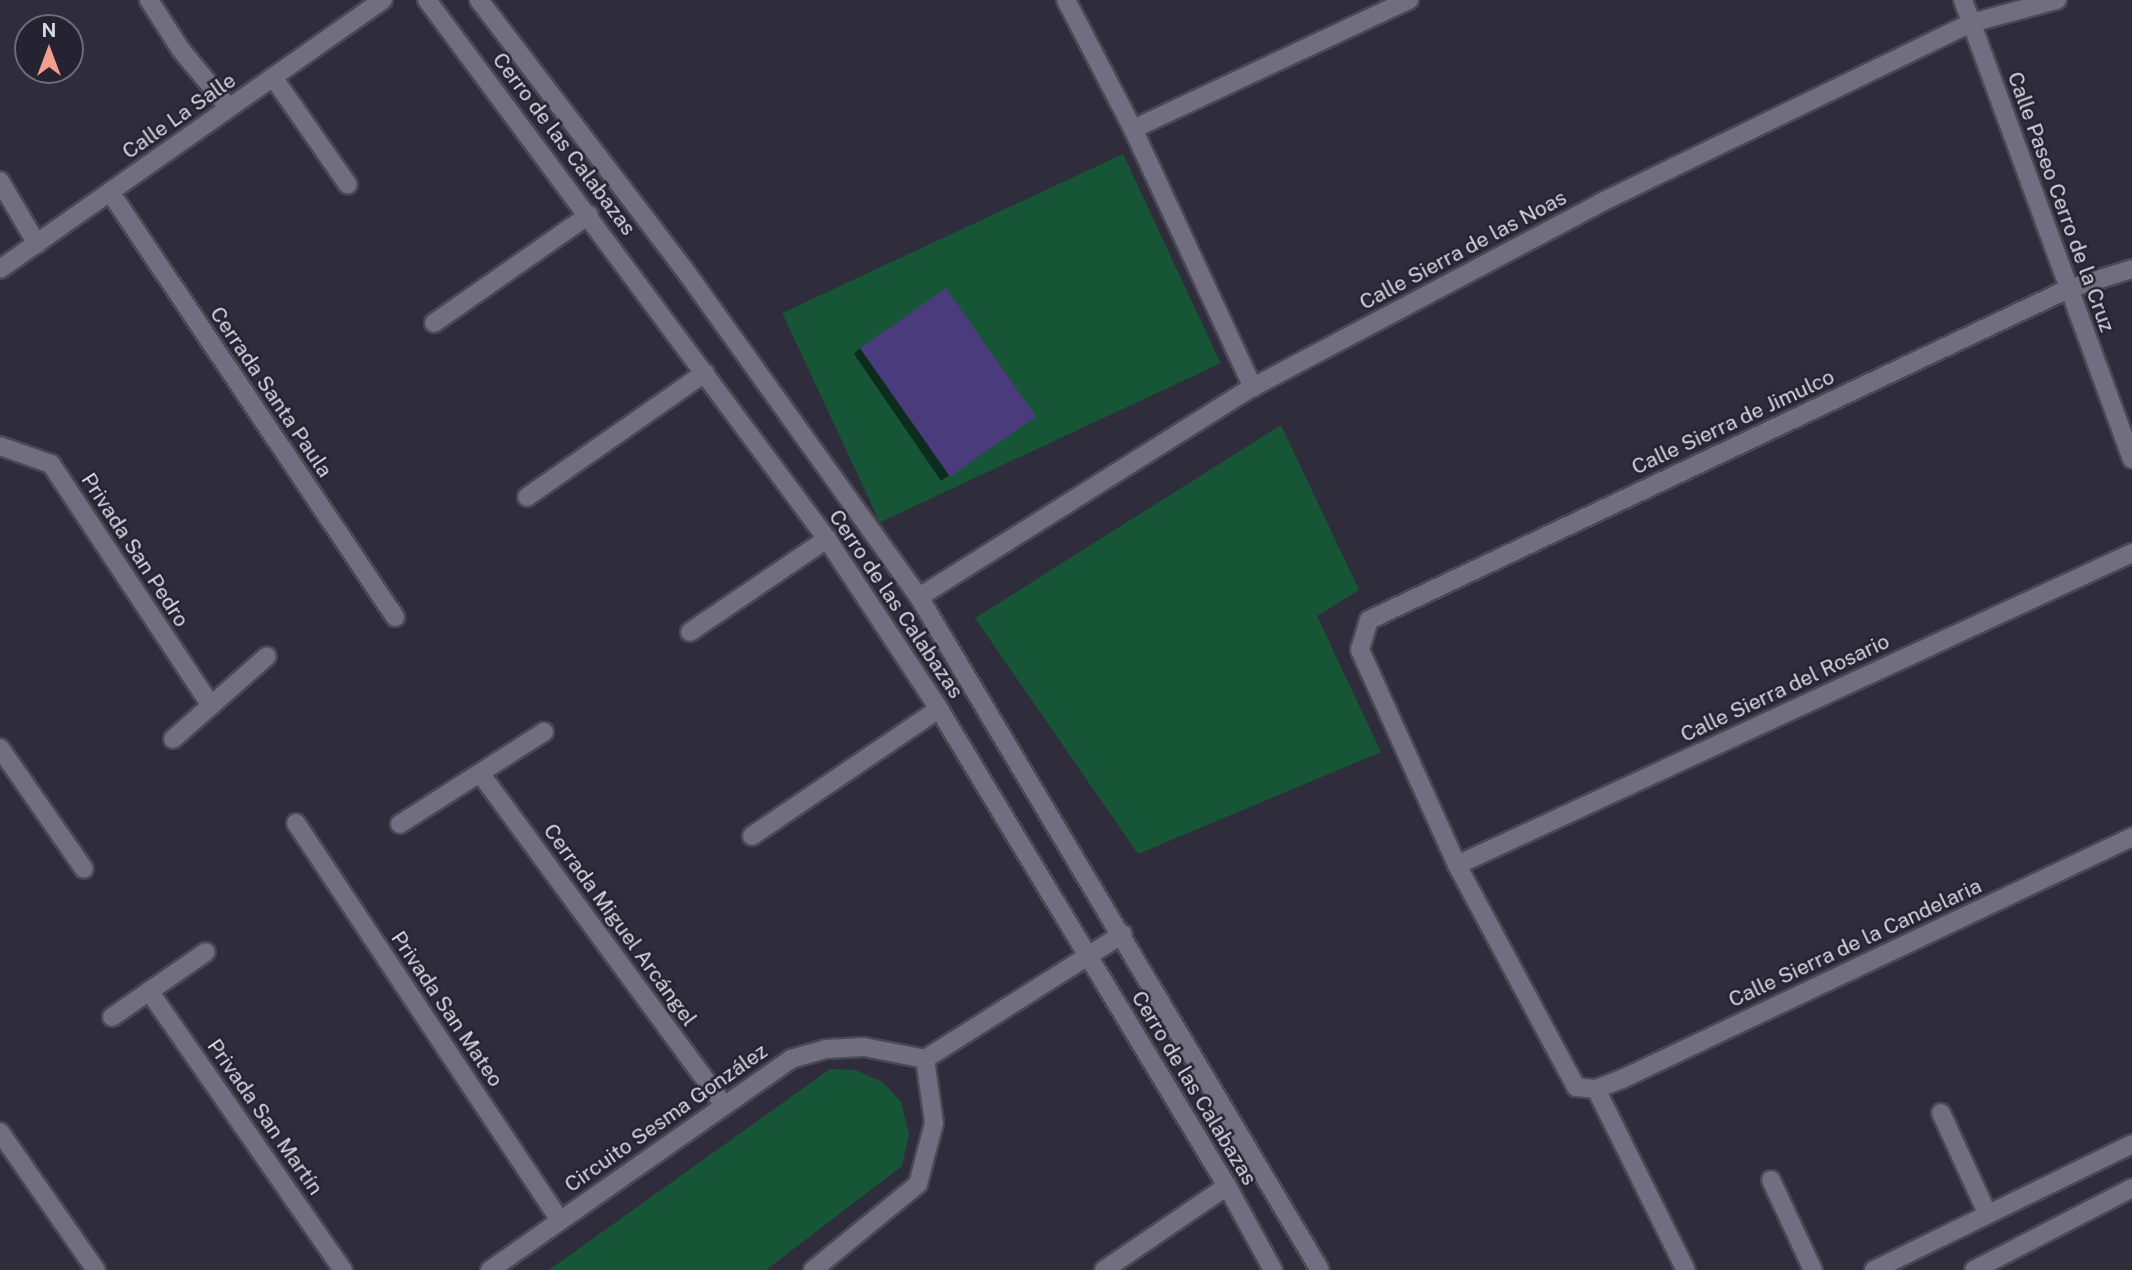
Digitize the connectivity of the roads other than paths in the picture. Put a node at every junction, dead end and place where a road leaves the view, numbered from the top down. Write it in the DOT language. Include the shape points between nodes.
graph roads {
  1 [pos="149,0"];
  2 [pos="383,0"];
  3 [pos="427,0"];
  4 [pos="479,0"];
  5 [pos="1066,0"];
  6 [pos="1409,0"];
  7 [pos="1963,0"];
  8 [pos="2057,0"];
  9 [pos="1971,23"];
  10 [pos="273,77"];
  11 [pos="229,108"];
  12 [pos="1133,129"];
  13 [pos="0,181"];
  14 [pos="348,185"];
  15 [pos="110,192"];
  16 [pos="589,215"];
  17 [pos="37,244"];
  18 [pos="0,269"];
  19 [pos="2132,269"];
  20 [pos="2068,289"];
  21 [pos="434,323"];
  22 [pos="705,373"];
  23 [pos="1253,387"];
  24 [pos="0,446"];
  25 [pos="2132,459"];
  26 [pos="527,497"];
  27 [pos="827,539"];
  28 [pos="2132,553"];
  29 [pos="919,597"];
  30 [pos="394,617"];
  31 [pos="690,632"];
  32 [pos="267,656"];
  33 [pos="211,706"];
  34 [pos="939,709"];
  35 [pos="544,732"];
  36 [pos="173,739"];
  37 [pos="0,748"];
  38 [pos="480,773"];
  39 [pos="296,823"];
  40 [pos="400,824"];
  41 [pos="752,836"];
  42 [pos="2132,837"];
  43 [pos="1457,865"];
  44 [pos="84,869"];
  45 [pos="1123,934"];
  46 [pos="206,952"];
  47 [pos="1089,956"];
  48 [pos="149,991"];
  49 [pos="112,1017"];
  50 [pos="925,1059"];
  51 [pos="1596,1089"];
  52 [pos="724,1105"];
  53 [pos="1941,1113"];
  54 [pos="0,1132"];
  55 [pos="2132,1144"];
  56 [pos="1771,1180"];
  57 [pos="1227,1186"];
  58 [pos="2132,1188"];
  59 [pos="1987,1213"];
  60 [pos="560,1220"];
  61 [pos="96,1270"];
  62 [pos="343,1270"];
  63 [pos="490,1270"];
  64 [pos="813,1270"];
  65 [pos="1104,1270"];
  66 [pos="1273,1270"];
  67 [pos="1320,1270"];
  68 [pos="1686,1270"];
  69 [pos="1813,1270"];
  70 [pos="1874,1270"];
  71 [pos="1974,1270"];
  1 -- 11 [label="street" via="181,50"];
  2 -- 10 [label="street, Calle La Salle"];
  3 -- 16 [label="street, Cerro de las Calabazas"];
  4 -- 29 [label="street, Cerro de las Calabazas" via="684,269"];
  5 -- 12 [label="street"];
  6 -- 12 [label="street"];
  7 -- 9 [label="street, Calle Paseo Cerro de la Cruz"];
  8 -- 9 [label="street, Calle Sierra de las Noas"];
  9 -- 20 [label="street, Calle Paseo Cerro de la Cruz"];
  9 -- 23 [label="street, Calle Sierra de las Noas" via="1600,202"];
  10 -- 11 [label="street, Calle La Salle"];
  10 -- 14 [label="street"];
  11 -- 15 [label="street, Calle La Salle"];
  12 -- 23 [label="street"];
  13 -- 17 [label="street"];
  15 -- 17 [label="street, Calle La Salle"];
  15 -- 30 [label="street, Cerrada Santa Paula"];
  16 -- 21 [label="street"];
  16 -- 22 [label="street, Cerro de las Calabazas"];
  17 -- 18 [label="street, Calle La Salle"];
  19 -- 20 [label="street, Calle Sierra de Jimulco"];
  20 -- 25 [label="street, Calle Paseo Cerro de la Cruz"];
  20 -- 43 [label="street, Calle Sierra de Jimulco" via="1369,620 1360,650"];
  22 -- 26 [label="street"];
  22 -- 27 [label="street, Cerro de las Calabazas"];
  23 -- 29 [label="street, Calle Sierra de las Noas"];
  24 -- 33 [label="street, Privada San Pedro" via="51,464"];
  27 -- 31 [label="street"];
  27 -- 34 [label="street, Cerro de las Calabazas"];
  28 -- 43 [label="street, Calle Sierra del Rosario"];
  29 -- 45 [label="street, Cerro de las Calabazas"];
  32 -- 33 [label="street"];
  33 -- 36 [label="street"];
  34 -- 41 [label="street"];
  34 -- 47 [label="street, Cerro de las Calabazas"];
  35 -- 38 [label="street"];
  37 -- 44 [label="street"];
  38 -- 40 [label="street"];
  38 -- 52 [label="street, Cerrada Miguel Arcángel"];
  39 -- 60 [label="street, Privada San Mateo"];
  42 -- 51 [label="street, Calle Sierra de la Candelaria"];
  43 -- 51 [label="street" via="1576,1087"];
  45 -- 47 [label="street"];
  45 -- 67 [label="street, Cerro de las Calabazas"];
  46 -- 48 [label="street"];
  47 -- 50 [label="street"];
  47 -- 57 [label="street, Cerro de las Calabazas"];
  48 -- 49 [label="street"];
  48 -- 62 [label="street, Privada San Martín"];
  50 -- 52 [label="street, Circuito Sesma González" via="864,1047 826,1049 791,1059"];
  50 -- 64 [label="street" via="934,1123 918,1184"];
  51 -- 68 [label="street"];
  52 -- 60 [label="street, Circuito Sesma González"];
  53 -- 59 [label="street"];
  54 -- 61 [label="street"];
  55 -- 59 [label="street"];
  56 -- 69 [label="street"];
  57 -- 65 [label="street"];
  57 -- 66 [label="street, Cerro de las Calabazas"];
  58 -- 71 [label="street"];
  59 -- 70 [label="street"];
  60 -- 63 [label="street, Circuito Sesma González"];
}
